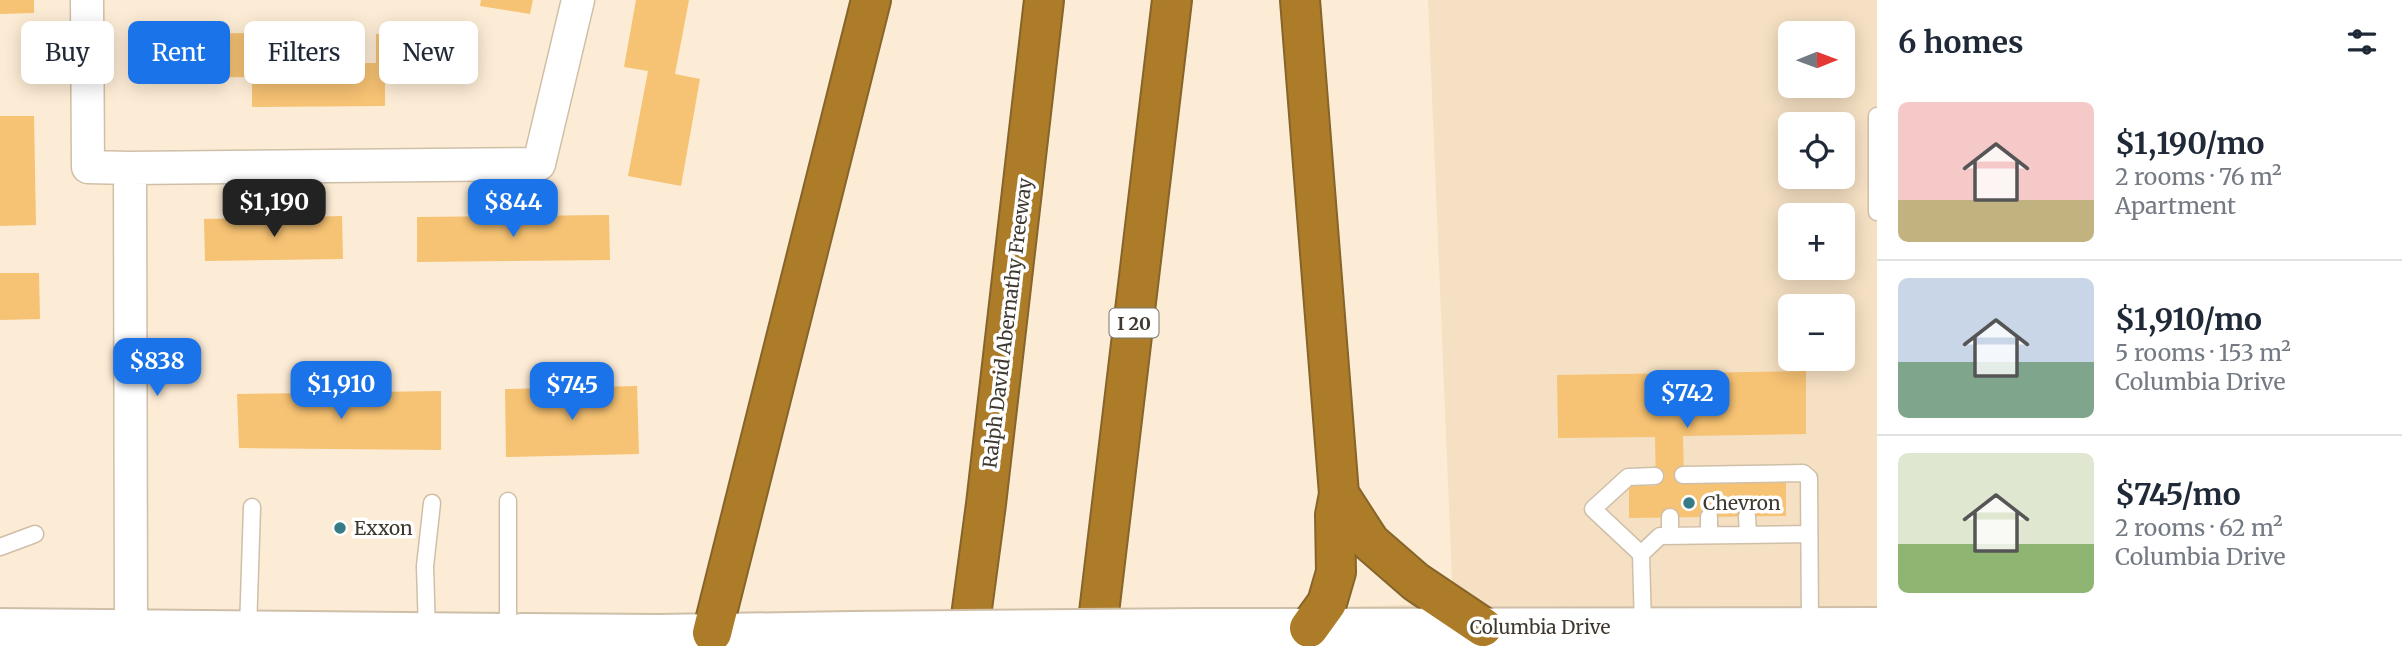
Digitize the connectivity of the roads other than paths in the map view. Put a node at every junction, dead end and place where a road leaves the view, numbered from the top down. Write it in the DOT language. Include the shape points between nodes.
graph roads {
  1 [pos="87,0"];
  2 [pos="578,0"];
  3 [pos="871,0"];
  4 [pos="1044,0"];
  5 [pos="1172,0"];
  6 [pos="1300,0"];
  7 [pos="1877,116"];
  8 [pos="131,168"];
  9 [pos="1877,212"];
  10 [pos="1684,475"];
  11 [pos="1656,476"];
  12 [pos="1339,494"];
  13 [pos="508,502"];
  14 [pos="432,503"];
  15 [pos="251,507"];
  16 [pos="1709,516"];
  17 [pos="1747,516"];
  18 [pos="1670,517"];
  19 [pos="35,534"];
  20 [pos="1809,534"];
  21 [pos="1670,535"];
  22 [pos="1709,535"];
  23 [pos="1748,535"];
  24 [pos="0,547"];
  25 [pos="1641,554"];
  26 [pos="1810,627"];
  27 [pos="1877,627"];
  28 [pos="0,628"];
  29 [pos="1309,628"];
  30 [pos="131,629"];
  31 [pos="248,630"];
  32 [pos="428,632"];
  33 [pos="712,633"];
  34 [pos="1651,633"];
  35 [pos="1483,636"];
  36 [pos="518,637"];
  37 [pos="967,646"];
  38 [pos="1095,646"];
  1 -- 8 [label="street" via="88,167"];
  2 -- 8 [label="street" via="539,164"];
  3 -- 33 [label="highway"];
  4 -- 37 [label="highway, Ralph David Abernathy Freeway"];
  5 -- 38 [label="highway, I 20"];
  6 -- 12 [label="highway"];
  7 -- 9 [label="lane"];
  8 -- 30 [label="street"];
  10 -- 20 [label="lane" via="1747,479 1803,473 1808,478"];
  11 -- 25 [label="lane" via="1628,477 1593,509"];
  12 -- 29 [label="highway" via="1336,572 1327,603"];
  12 -- 35 [label="highway" via="1370,542"];
  13 -- 36 [label="lane"];
  14 -- 32 [label="lane" via="425,566"];
  15 -- 31 [label="lane"];
  16 -- 22 [label="lane"];
  17 -- 23 [label="lane"];
  18 -- 21 [label="lane"];
  19 -- 24 [label="lane"];
  20 -- 23 [label="lane"];
  20 -- 26 [label="lane"];
  21 -- 22 [label="lane"];
  21 -- 25 [label="lane" via="1660,536"];
  22 -- 23 [label="lane"];
  25 -- 34 [label="lane"];
  26 -- 27 [label="main road, Columbia Drive"];
  26 -- 34 [label="main road, Columbia Drive"];
  28 -- 30 [label="main road"];
  29 -- 33 [label="main road, Columbia Drive, bridge"];
  29 -- 35 [label="main road, Columbia Drive"];
  30 -- 31 [label="main road"];
  31 -- 32 [label="main road"];
  32 -- 36 [label="main road"];
  33 -- 36 [label="main road"];
  34 -- 35 [label="main road, Columbia Drive"];
}
